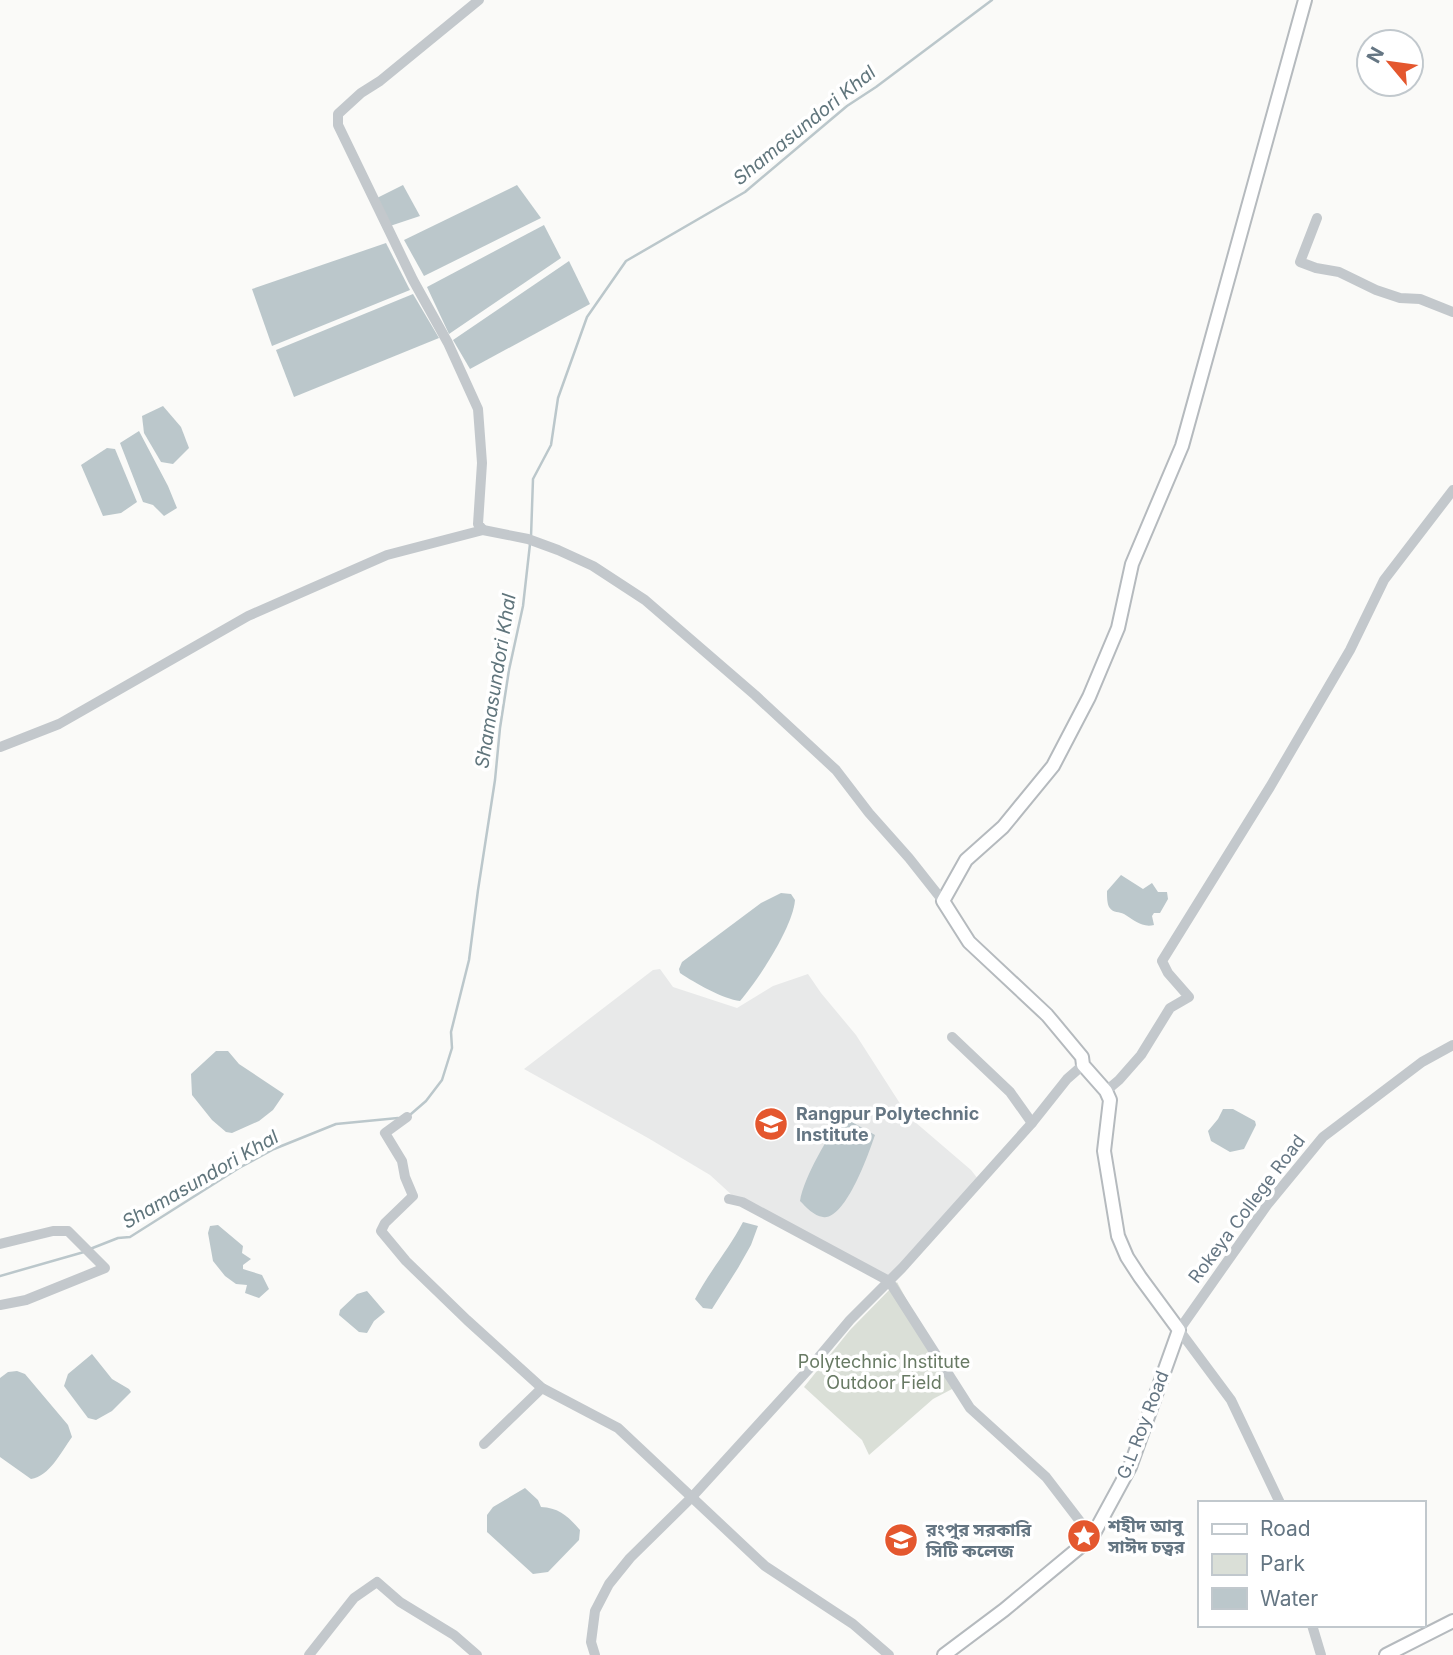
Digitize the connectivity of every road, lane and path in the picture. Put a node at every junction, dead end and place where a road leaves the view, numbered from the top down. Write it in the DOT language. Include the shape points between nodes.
graph roads {
  1 [pos="479,0"];
  2 [pos="1305,0"];
  3 [pos="1317,218"];
  4 [pos="1453,312"];
  5 [pos="1453,490"];
  6 [pos="483,530"];
  7 [pos="0,747"];
  8 [pos="943,901"];
  9 [pos="952,1037"];
  10 [pos="1453,1045"];
  11 [pos="1083,1065"];
  12 [pos="1105,1090"];
  13 [pos="407,1117"];
  14 [pos="1032,1123"];
  15 [pos="729,1199"];
  16 [pos="0,1244"];
  17 [pos="888,1281"];
  18 [pos="0,1305"];
  19 [pos="1180,1330"];
  20 [pos="542,1388"];
  21 [pos="484,1444"];
  22 [pos="692,1497"];
  23 [pos="1279,1501"];
  24 [pos="1092,1536"];
  25 [pos="1453,1621"];
  26 [pos="1313,1627"];
  27 [pos="309,1655"];
  28 [pos="477,1655"];
  29 [pos="595,1655"];
  30 [pos="888,1655"];
  31 [pos="944,1655"];
  32 [pos="1321,1655"];
  33 [pos="1386,1655"];
  1 -- 6 [label="street" via="361,93 338,114 338,125 478,409 482,463 478,524"];
  2 -- 8 [label="main road" via="1182,446 1132,564 1118,628 1053,766 1003,827 966,860"];
  3 -- 4 [label="street" via="1300,262"];
  5 -- 12 [label="street" via="1384,580 1297,741 1162,961 1189,997 1170,1008 1141,1055"];
  6 -- 7 [label="street" via="387,555 248,616 59,724"];
  6 -- 8 [label="street" via="533,541 593,566 645,600 836,770"];
  8 -- 11 [label="main road" via="969,942 1048,1015 1082,1057"];
  9 -- 14 [label="street" via="1010,1092"];
  10 -- 19 [label="street, Rokeya College Road" via="1422,1062 1323,1137 1267,1205"];
  11 -- 12 [label="main road"];
  11 -- 14 [label="street"];
  12 -- 19 [label="main road" via="1110,1100 1104,1151 1118,1236 1140,1277"];
  13 -- 20 [label="street" via="385,1133 402,1161 413,1196 381,1231 406,1261"];
  14 -- 17 [label="street"];
  15 -- 17 [label="street"];
  16 -- 18 [label="street" via="68,1231 105,1268 26,1300"];
  17 -- 22 [label="street"];
  17 -- 24 [label="street" via="970,1408 1046,1477"];
  19 -- 23 [label="street" via="1231,1400"];
  19 -- 24 [label="main road, G.L Roy Road" via="1130,1467"];
  20 -- 21 [label="street"];
  20 -- 22 [label="street" via="618,1428"];
  22 -- 29 [label="street" via="609,1584 595,1611 591,1642"];
  22 -- 30 [label="street" via="765,1566 853,1624"];
  24 -- 31 [label="main road, G.L Roy Road"];
  25 -- 33 [label="main road"];
  26 -- 32 [label="street"];
  27 -- 28 [label="street" via="354,1598 377,1582"];
}
